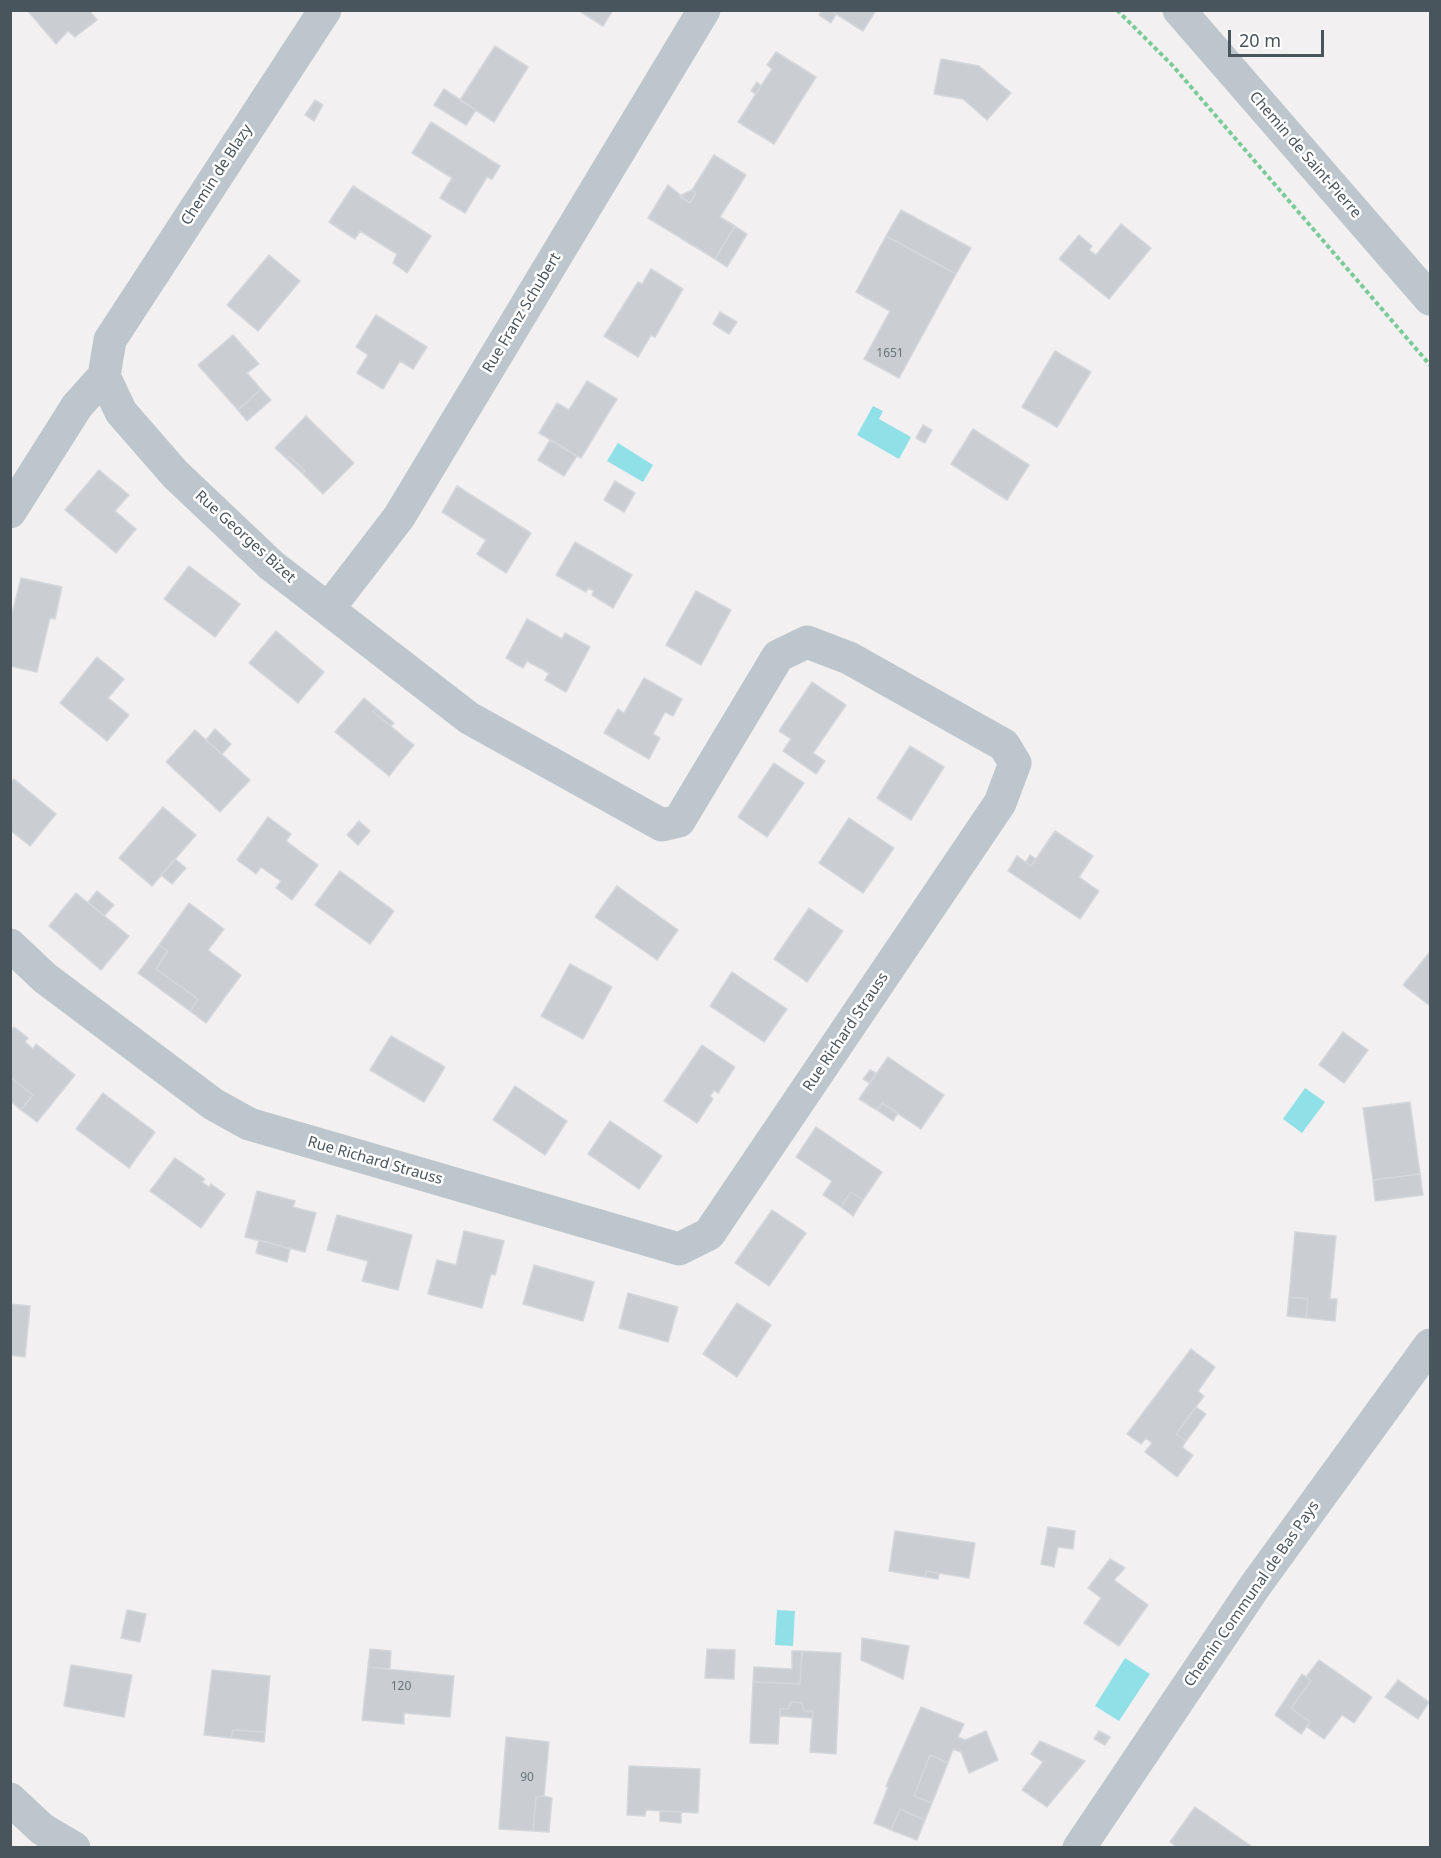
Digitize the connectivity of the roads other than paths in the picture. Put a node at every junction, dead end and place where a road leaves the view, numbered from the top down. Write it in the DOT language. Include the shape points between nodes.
graph roads {
  1 [pos="325,10"];
  2 [pos="704,10"];
  3 [pos="1179,10"];
  4 [pos="1429,294"];
  5 [pos="104,376"];
  6 [pos="16,494"];
  7 [pos="329,608"];
  8 [pos="470,718"];
  9 [pos="10,945"];
  10 [pos="1431,1345"];
  11 [pos="10,1799"];
  12 [pos="74,1848"];
  13 [pos="1078,1848"];
  1 -- 5 [label="street, Chemin de Blazy" via="110,340"];
  2 -- 7 [label="street, Rue Franz Schubert" via="399,517"];
  3 -- 4 [label="street, Chemin de Saint-Pierre"];
  5 -- 6 [label="street" via="77,406"];
  5 -- 7 [label="street, Rue Georges Bizet" via="122,412 175,474 271,565"];
  7 -- 8 [label="street, Rue Georges Bizet"];
  8 -- 9 [label="street, Rue Richard Strauss" via="662,825 679,821 778,656 807,642 849,658 1004,745 1015,764 1000,803 709,1234 679,1249 249,1124 213,1104 45,978"];
  10 -- 13 [label="street, Chemin Communal de Bas Pays" via="1255,1586"];
  11 -- 12 [label="street" via="42,1829"];
}
